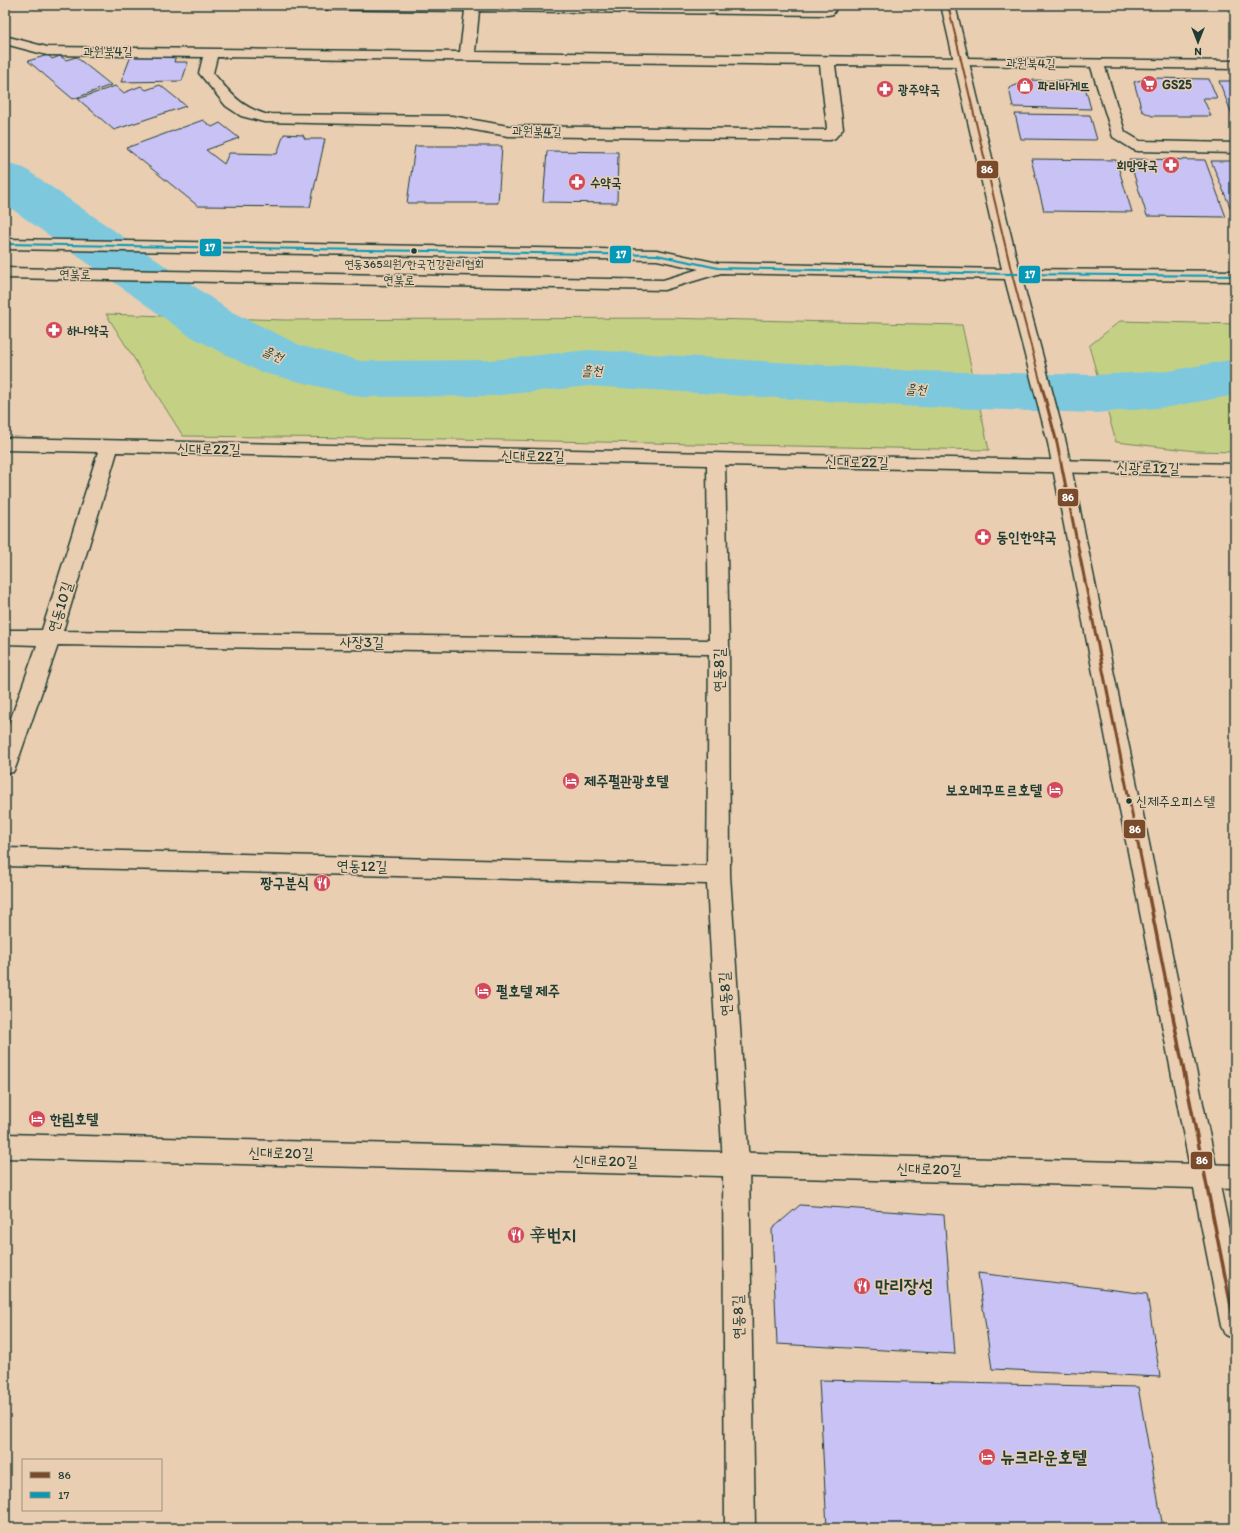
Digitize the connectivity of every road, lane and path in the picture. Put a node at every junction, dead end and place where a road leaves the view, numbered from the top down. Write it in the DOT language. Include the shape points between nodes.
graph roads {
  1 [pos="291,5"];
  2 [pos="948,5"];
  3 [pos="473,6"];
  4 [pos="828,8"];
  5 [pos="6,41"];
  6 [pos="211,52"];
  7 [pos="467,55"];
  8 [pos="827,60"];
  9 [pos="962,62"];
  10 [pos="1097,64"];
  11 [pos="1235,66"];
  12 [pos="1235,148"];
  13 [pos="5,244"];
  14 [pos="718,268"];
  15 [pos="5,273"];
  16 [pos="1012,274"];
  17 [pos="1235,276"];
  18 [pos="5,444"];
  19 [pos="109,447"];
  20 [pos="716,460"];
  21 [pos="1062,466"];
  22 [pos="1235,470"];
  23 [pos="5,637"];
  24 [pos="50,638"];
  25 [pos="719,647"];
  26 [pos="5,766"];
  27 [pos="5,857"];
  28 [pos="718,875"];
  29 [pos="5,1146"];
  30 [pos="736,1164"];
  31 [pos="1205,1176"];
  32 [pos="1235,1177"];
  33 [pos="1235,1326"];
  34 [pos="740,1528"];
  1 -- 3 [label="street"];
  2 -- 9 [label="street"];
  3 -- 4 [label="street"];
  3 -- 7 [label="street"];
  5 -- 6 [label="street, 과원북4길" via="47,51"];
  6 -- 7 [label="street, 과원북4길"];
  6 -- 8 [label="street, 과원북4길" via="206,73 231,103 246,113 264,118 452,121 508,131 830,135 835,128"];
  7 -- 8 [label="street, 과원북4길"];
  8 -- 9 [label="street, 과원북4길"];
  9 -- 10 [label="street, 과원북4길"];
  9 -- 16 [label="street"];
  10 -- 11 [label="street, 과원북4길"];
  10 -- 12 [label="street" via="1118,134 1137,146"];
  13 -- 14 [label="street, 연북로" via="658,255"];
  14 -- 15 [label="street, 연북로" via="664,285"];
  14 -- 16 [label="street, 연북로"];
  16 -- 17 [label="street, 연북로"];
  16 -- 21 [label="street"];
  18 -- 19 [label="street, 신대로22길"];
  19 -- 20 [label="street, 신대로22길"];
  19 -- 24 [label="street, 연동10길"];
  20 -- 21 [label="street, 신대로22길"];
  20 -- 25 [label="street, 연동8길"];
  21 -- 22 [label="street, 신광로12길"];
  21 -- 31 [label="street"];
  23 -- 24 [label="street, 사장3길"];
  24 -- 25 [label="street, 사장3길"];
  24 -- 26 [label="street, 연동10길"];
  25 -- 28 [label="street, 연동8길"];
  27 -- 28 [label="street, 연동12길"];
  28 -- 30 [label="street, 연동8길"];
  29 -- 30 [label="street, 신대로20길"];
  30 -- 31 [label="street, 신대로20길"];
  30 -- 34 [label="street, 연동8길"];
  31 -- 32 [label="street, 신대로20길"];
  31 -- 33 [label="street"];
}
